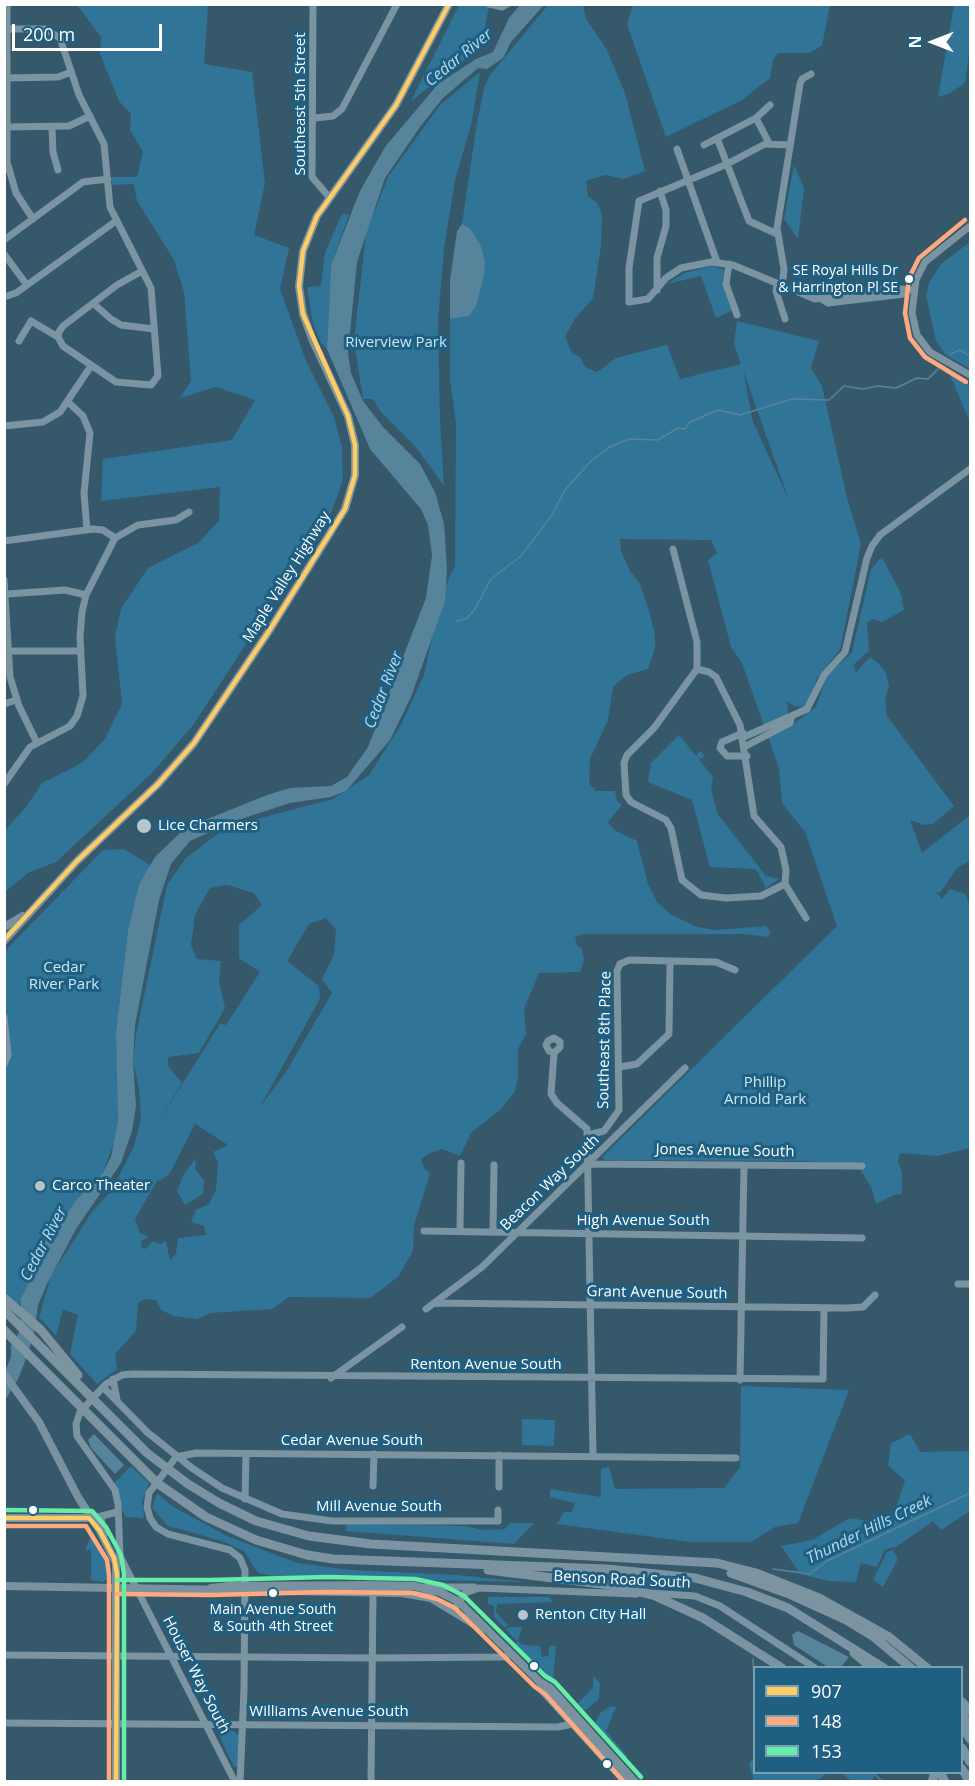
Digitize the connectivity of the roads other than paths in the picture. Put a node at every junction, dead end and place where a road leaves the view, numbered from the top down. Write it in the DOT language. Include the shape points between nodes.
graph roads {
  1 [pos="6,4"];
  2 [pos="314,4"];
  3 [pos="397,4"];
  4 [pos="449,4"];
  5 [pos="489,4"];
  6 [pos="507,4"];
  7 [pos="7,29"];
  8 [pos="71,72"];
  9 [pos="811,74"];
  10 [pos="6,78"];
  11 [pos="770,105"];
  12 [pos="90,116"];
  13 [pos="315,118"];
  14 [pos="756,118"];
  15 [pos="7,127"];
  16 [pos="52,127"];
  17 [pos="717,138"];
  18 [pos="769,143"];
  19 [pos="705,145"];
  20 [pos="790,146"];
  21 [pos="676,149"];
  22 [pos="727,164"];
  23 [pos="58,170"];
  24 [pos="108,179"];
  25 [pos="688,180"];
  26 [pos="660,191"];
  27 [pos="329,196"];
  28 [pos="33,219"];
  29 [pos="116,221"];
  30 [pos="970,226"];
  31 [pos="777,234"];
  32 [pos="4,240"];
  33 [pos="4,254"];
  34 [pos="717,262"];
  35 [pos="729,264"];
  36 [pos="142,271"];
  37 [pos="27,285"];
  38 [pos="780,286"];
  39 [pos="657,290"];
  40 [pos="910,290"];
  41 [pos="4,297"];
  42 [pos="94,304"];
  43 [pos="737,315"];
  44 [pos="785,319"];
  45 [pos="154,329"];
  46 [pos="58,338"];
  47 [pos="19,341"];
  48 [pos="91,366"];
  49 [pos="970,375"];
  50 [pos="69,403"];
  51 [pos="4,426"];
  52 [pos="970,470"];
  53 [pos="189,512"];
  54 [pos="87,530"];
  55 [pos="115,538"];
  56 [pos="4,541"];
  57 [pos="672,549"];
  58 [pos="4,580"];
  59 [pos="7,594"];
  60 [pos="86,596"];
  61 [pos="6,651"];
  62 [pos="81,651"];
  63 [pos="697,669"];
  64 [pos="16,700"];
  65 [pos="4,704"];
  66 [pos="791,718"];
  67 [pos="743,735"];
  68 [pos="37,742"];
  69 [pos="746,746"];
  70 [pos="747,756"];
  71 [pos="4,784"];
  72 [pos="785,884"];
  73 [pos="26,915"];
  74 [pos="806,918"];
  75 [pos="4,927"];
  76 [pos="4,941"];
  77 [pos="670,962"];
  78 [pos="735,970"];
  79 [pos="4,1017"];
  80 [pos="554,1053"];
  81 [pos="4,1064"];
  82 [pos="619,1066"];
  83 [pos="685,1068"];
  84 [pos="588,1135"];
  85 [pos="461,1163"];
  86 [pos="588,1164"];
  87 [pos="494,1165"];
  88 [pos="744,1165"];
  89 [pos="862,1166"];
  90 [pos="424,1231"];
  91 [pos="460,1231"];
  92 [pos="494,1232"];
  93 [pos="517,1233"];
  94 [pos="588,1235"];
  95 [pos="743,1235"];
  96 [pos="862,1238"];
  97 [pos="958,1284"];
  98 [pos="970,1284"];
  99 [pos="875,1295"];
  100 [pos="4,1298"];
  101 [pos="434,1303"];
  102 [pos="590,1305"];
  103 [pos="741,1307"];
  104 [pos="824,1308"];
  105 [pos="426,1309"];
  106 [pos="4,1310"];
  107 [pos="402,1327"];
  108 [pos="4,1329"];
  109 [pos="4,1374"];
  110 [pos="73,1374"];
  111 [pos="331,1378"];
  112 [pos="591,1378"];
  113 [pos="113,1379"];
  114 [pos="740,1380"];
  115 [pos="102,1388"];
  116 [pos="118,1403"];
  117 [pos="246,1454"];
  118 [pos="374,1454"];
  119 [pos="499,1455"];
  120 [pos="593,1456"];
  121 [pos="736,1458"];
  122 [pos="175,1459"];
  123 [pos="373,1486"];
  124 [pos="499,1487"];
  125 [pos="245,1499"];
  126 [pos="498,1510"];
  127 [pos="117,1512"];
  128 [pos="100,1517"];
  129 [pos="4,1518"];
  130 [pos="89,1518"];
  131 [pos="103,1537"];
  132 [pos="652,1559"];
  133 [pos="454,1564"];
  134 [pos="4,1586"];
  135 [pos="117,1587"];
  136 [pos="136,1587"];
  137 [pos="423,1588"];
  138 [pos="479,1588"];
  139 [pos="245,1589"];
  140 [pos="373,1592"];
  141 [pos="457,1606"];
  142 [pos="788,1608"];
  143 [pos="511,1654"];
  144 [pos="4,1655"];
  145 [pos="116,1656"];
  146 [pos="171,1656"];
  147 [pos="244,1657"];
  148 [pos="372,1658"];
  149 [pos="779,1666"];
  150 [pos="812,1666"];
  151 [pos="869,1666"];
  152 [pos="881,1666"];
  153 [pos="908,1666"];
  154 [pos="924,1666"];
  155 [pos="578,1722"];
  156 [pos="4,1723"];
  157 [pos="116,1724"];
  158 [pos="206,1725"];
  159 [pos="243,1725"];
  160 [pos="371,1725"];
  161 [pos="116,1782"];
  162 [pos="238,1782"];
  163 [pos="371,1782"];
  164 [pos="626,1782"];
  165 [pos="635,1782"];
  1 -- 7 [label="street"];
  2 -- 13 [label="street, Southeast 5th Street"];
  3 -- 13 [label="street" via="342,109 333,116"];
  4 -- 27 [label="main road, Maple Valley Highway" via="396,105"];
  5 -- 6 [label="street"];
  7 -- 8 [label="street" via="52,31 60,38"];
  7 -- 10 [label="street"];
  8 -- 10 [label="street" via="58,77"];
  8 -- 12 [label="street"];
  9 -- 20 [label="street" via="800,84"];
  10 -- 15 [label="street"];
  11 -- 14 [label="street"];
  12 -- 16 [label="street" via="69,126"];
  12 -- 24 [label="street" via="107,153"];
  13 -- 27 [label="street, Southeast 5th Street" via="312,177"];
  14 -- 17 [label="street"];
  14 -- 18 [label="street"];
  15 -- 16 [label="street"];
  15 -- 28 [label="street" via="11,180"];
  16 -- 23 [label="street"];
  17 -- 19 [label="street"];
  17 -- 22 [label="street"];
  18 -- 20 [label="street"];
  18 -- 22 [label="street"];
  20 -- 31 [label="street"];
  21 -- 25 [label="street"];
  22 -- 25 [label="street"];
  22 -- 31 [label="street" via="749,221"];
  24 -- 28 [label="street" via="83,182"];
  24 -- 29 [label="street" via="108,198"];
  25 -- 26 [label="street"];
  25 -- 34 [label="street"];
  26 -- 39 [label="street" via="666,210 657,258"];
  26 -- 39 [label="street" via="638,205 628,302 648,299"];
  27 -- 73 [label="main road, Maple Valley Highway" via="309,234 299,286 307,327 348,416 355,445 356,475 345,509 258,649 194,742 158,784"];
  28 -- 32 [label="street"];
  29 -- 36 [label="street"];
  29 -- 37 [label="street"];
  30 -- 40 [label="street" via="925,262"];
  31 -- 38 [label="street" via="784,269"];
  33 -- 37 [label="street"];
  34 -- 35 [label="street"];
  34 -- 39 [label="street" via="681,268"];
  35 -- 38 [label="street"];
  35 -- 43 [label="street" via="726,284"];
  36 -- 42 [label="street"];
  36 -- 45 [label="street" via="151,288"];
  37 -- 41 [label="street"];
  38 -- 40 [label="street" via="828,303 904,294"];
  38 -- 44 [label="street" via="776,291"];
  40 -- 49 [label="street" via="914,324 923,344 941,360"];
  42 -- 45 [label="street" via="122,325"];
  42 -- 46 [label="street" via="63,326"];
  45 -- 48 [label="street" via="158,369 151,385 116,382"];
  46 -- 47 [label="street" via="31,321"];
  46 -- 48 [label="street"];
  48 -- 50 [label="street"];
  50 -- 51 [label="street" via="44,422"];
  50 -- 54 [label="street" via="83,416 90,433 83,501"];
  52 -- 66 [label="street" via="880,535 872,546 845,652 824,675 807,709"];
  53 -- 55 [label="street" via="176,520 138,525"];
  54 -- 55 [label="street" via="103,530"];
  54 -- 56 [label="street"];
  55 -- 60 [label="street"];
  57 -- 63 [label="street" via="697,642"];
  58 -- 59 [label="street"];
  59 -- 60 [label="street" via="65,590"];
  59 -- 61 [label="street"];
  60 -- 62 [label="street"];
  61 -- 62 [label="street"];
  61 -- 64 [label="street"];
  62 -- 68 [label="street" via="83,696 77,716 70,726"];
  63 -- 67 [label="street" via="716,677"];
  63 -- 72 [label="street" via="654,728 627,755 626,795 631,802 666,820 682,880 701,895 761,896"];
  64 -- 65 [label="street"];
  64 -- 68 [label="street"];
  66 -- 67 [label="street"];
  66 -- 69 [label="street" via="790,723"];
  67 -- 69 [label="street"];
  67 -- 70 [label="street" via="722,742 720,748 727,756"];
  68 -- 71 [label="street"];
  69 -- 70 [label="street"];
  70 -- 72 [label="street" via="754,816 781,847"];
  72 -- 74 [label="street"];
  73 -- 75 [label="main road, Maple Valley Highway"];
  73 -- 76 [label="main road, Maple Valley Highway"];
  77 -- 78 [label="street" via="716,962"];
  77 -- 82 [label="street" via="669,1034 637,1064"];
  77 -- 82 [label="street, Southeast 8th Place" via="629,960 620,964"];
  79 -- 81 [label="street" via="8,1055"];
  80 -- 84 [label="street" via="551,1094 585,1125"];
  82 -- 84 [label="street, Southeast 8th Place" via="617,1116 604,1131"];
  83 -- 86 [label="street, Beacon Way South"];
  84 -- 86 [label="street"];
  85 -- 91 [label="street"];
  86 -- 88 [label="street, Jones Avenue South"];
  86 -- 93 [label="street, Beacon Way South"];
  86 -- 94 [label="street"];
  87 -- 92 [label="street"];
  88 -- 89 [label="street, Jones Avenue South"];
  88 -- 95 [label="street"];
  90 -- 91 [label="street, High Avenue South"];
  91 -- 92 [label="street, High Avenue South"];
  92 -- 93 [label="street, High Avenue South"];
  93 -- 94 [label="street, High Avenue South"];
  93 -- 101 [label="street, Beacon Way South" via="482,1267"];
  94 -- 95 [label="street, High Avenue South"];
  94 -- 102 [label="street"];
  95 -- 96 [label="street, High Avenue South"];
  95 -- 103 [label="street"];
  97 -- 98 [label="street"];
  99 -- 104 [label="street, Grant Avenue South" via="863,1307"];
  100 -- 110 [label="highway" via="40,1330"];
  101 -- 102 [label="street, Grant Avenue South"];
  101 -- 105 [label="street, Beacon Way South"];
  102 -- 103 [label="street, Grant Avenue South"];
  102 -- 112 [label="street"];
  103 -- 104 [label="street, Grant Avenue South"];
  103 -- 114 [label="street"];
  104 -- 114 [label="street, Renton Avenue South" via="823,1379"];
  106 -- 110 [label="highway"];
  107 -- 111 [label="street"];
  108 -- 133 [label="highway" via="157,1483 206,1517 248,1537 322,1558"];
  109 -- 130 [label="main road" via="39,1422"];
  110 -- 132 [label="highway" via="147,1453 188,1484 256,1521 309,1536 371,1545"];
  111 -- 112 [label="street, Renton Avenue South"];
  111 -- 113 [label="street, Renton Avenue South" via="122,1375"];
  112 -- 114 [label="street, Renton Avenue South"];
  112 -- 120 [label="street"];
  113 -- 115 [label="street"];
  113 -- 116 [label="street"];
  115 -- 116 [label="street, Mill Avenue South"];
  115 -- 127 [label="street, Houser Way South" via="79,1414 75,1428 78,1439 115,1490"];
  116 -- 122 [label="street, Mill Avenue South"];
  117 -- 118 [label="street, Cedar Avenue South"];
  117 -- 122 [label="street, Cedar Avenue South" via="194,1454"];
  117 -- 125 [label="street"];
  118 -- 119 [label="street, Cedar Avenue South"];
  118 -- 123 [label="street"];
  119 -- 120 [label="street, Cedar Avenue South"];
  119 -- 124 [label="street"];
  120 -- 121 [label="street, Cedar Avenue South"];
  122 -- 125 [label="street, Mill Avenue South"];
  122 -- 139 [label="street" via="153,1486 147,1507 156,1527 168,1534 234,1552 244,1566"];
  125 -- 126 [label="street, Mill Avenue South" via="282,1514 314,1521 498,1521"];
  127 -- 128 [label="street"];
  127 -- 136 [label="street, Houser Way South" via="119,1553"];
  128 -- 130 [label="street"];
  128 -- 131 [label="main road"];
  129 -- 130 [label="main road"];
  130 -- 131 [label="main road"];
  131 -- 135 [label="main road" via="116,1563"];
  132 -- 153 [label="highway" via="717,1569 789,1594 846,1620"];
  132 -- 154 [label="highway" via="717,1563 788,1585 863,1621"];
  133 -- 142 [label="highway" via="671,1574 732,1587"];
  133 -- 149 [label="highway" via="610,1585 670,1601"];
  134 -- 135 [label="main road"];
  135 -- 136 [label="main road"];
  135 -- 145 [label="main road"];
  136 -- 139 [label="main road"];
  136 -- 146 [label="street, Houser Way South"];
  137 -- 138 [label="street, Benson Road South"];
  137 -- 139 [label="main road"];
  137 -- 141 [label="main road" via="440,1592"];
  138 -- 141 [label="street" via="467,1591"];
  138 -- 150 [label="street, Benson Road South" via="695,1596 734,1613"];
  139 -- 140 [label="main road"];
  139 -- 147 [label="street"];
  140 -- 141 [label="main road" via="423,1595"];
  140 -- 148 [label="street"];
  141 -- 143 [label="main road"];
  142 -- 151 [label="highway"];
  142 -- 152 [label="highway"];
  143 -- 148 [label="street"];
  143 -- 155 [label="main road" via="540,1682 543,1691"];
  144 -- 145 [label="street"];
  145 -- 146 [label="street"];
  145 -- 157 [label="main road"];
  146 -- 147 [label="street"];
  146 -- 158 [label="street, Houser Way South"];
  147 -- 148 [label="street"];
  147 -- 159 [label="street"];
  148 -- 160 [label="street"];
  155 -- 160 [label="street, Williams Avenue South" via="558,1727"];
  155 -- 164 [label="main road"];
  155 -- 165 [label="main road"];
  156 -- 157 [label="street, Williams Avenue South"];
  157 -- 158 [label="street, Williams Avenue South"];
  157 -- 161 [label="main road"];
  158 -- 159 [label="street, Williams Avenue South"];
  158 -- 162 [label="street, Houser Way South"];
  159 -- 160 [label="street, Williams Avenue South"];
  159 -- 162 [label="street"];
  160 -- 163 [label="street"];
}
